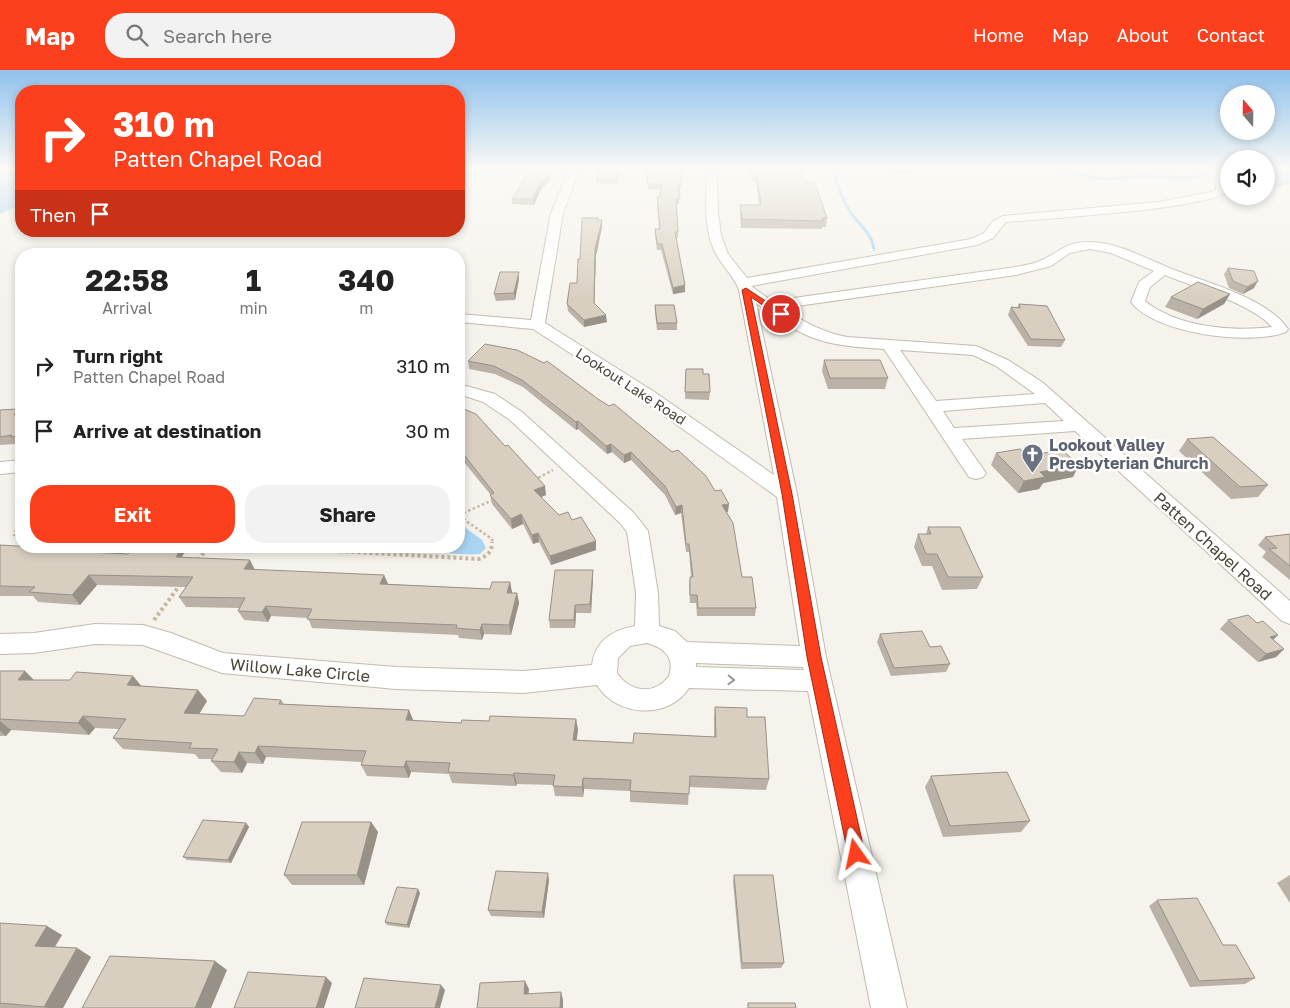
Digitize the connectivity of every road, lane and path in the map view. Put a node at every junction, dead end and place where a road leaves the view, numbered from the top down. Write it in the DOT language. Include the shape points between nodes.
graph roads {
  1 [pos="557,212"];
  2 [pos="713,212"];
  3 [pos="1089,212"];
  4 [pos="1162,270"];
  5 [pos="745,287"];
  6 [pos="769,306"];
  7 [pos="465,319"];
  8 [pos="537,325"];
  9 [pos="888,344"];
  10 [pos="465,391"];
  11 [pos="1049,398"];
  12 [pos="930,406"];
  13 [pos="1079,425"];
  14 [pos="949,434"];
  15 [pos="567,462"];
  16 [pos="15,467"];
  17 [pos="0,468"];
  18 [pos="976,473"];
  19 [pos="525,484"];
  20 [pos="787,494"];
  21 [pos="500,497"];
  22 [pos="465,512"];
  23 [pos="465,519"];
  24 [pos="203,553"];
  25 [pos="357,553"];
  26 [pos="195,564"];
  27 [pos="183,580"];
  28 [pos="1290,616"];
  29 [pos="647,633"];
  30 [pos="143,635"];
  31 [pos="0,644"];
  32 [pos="680,652"];
  33 [pos="817,669"];
  34 [pos="604,674"];
  35 [pos="682,677"];
  36 [pos="889,1008"];
  1 -- 8 [label="street"];
  2 -- 5 [label="street" via="716,240 722,255"];
  3 -- 5 [label="street" via="1003,220 988,238 973,242"];
  4 -- 4 [label="street" via="1251,306 1279,323 1281,329 1272,333 1223,332 1170,322 1149,312 1138,302 1144,285"];
  4 -- 6 [label="street" via="1121,252 1084,246 1064,251 1039,266 1016,271"];
  5 -- 6 [label="street, Patten Chapel Road"];
  5 -- 20 [label="street"];
  6 -- 9 [label="street, Patten Chapel Road" via="825,337 847,342"];
  7 -- 8 [label="street, Lookout Lake Road"];
  8 -- 20 [label="street, Lookout Lake Road" via="648,395"];
  9 -- 11 [label="street, Patten Chapel Road" via="976,351 1002,363"];
  9 -- 12 [label="street"];
  10 -- 15 [label="street" via="489,398 516,416"];
  11 -- 12 [label="street"];
  11 -- 13 [label="street, Patten Chapel Road"];
  12 -- 14 [label="street"];
  13 -- 14 [label="street"];
  13 -- 28 [label="street, Patten Chapel Road"];
  14 -- 18 [label="street"];
  15 -- 19 [label="path"];
  15 -- 29 [label="street" via="637,531 647,593"];
  16 -- 17 [label="street"];
  20 -- 33 [label="street"];
  21 -- 22 [label="path"];
  23 -- 25 [label="path" via="492,539 488,555 479,559"];
  24 -- 26 [label="path"];
  27 -- 30 [label="path"];
  29 -- 32 [label="street" via="667,639"];
  29 -- 34 [label="street" via="623,638 606,654"];
  30 -- 31 [label="street, Willow Lake Circle" via="95,634 34,643"];
  30 -- 34 [label="street, Willow Lake Circle" via="222,663 378,677 523,682"];
  32 -- 33 [label="street"];
  32 -- 35 [label="street" via="685,664"];
  35 -- 33 [label="street, one-way"];
  33 -- 36 [label="street"];
  34 -- 35 [label="street" via="616,691 632,699 650,700 670,692"];
}
